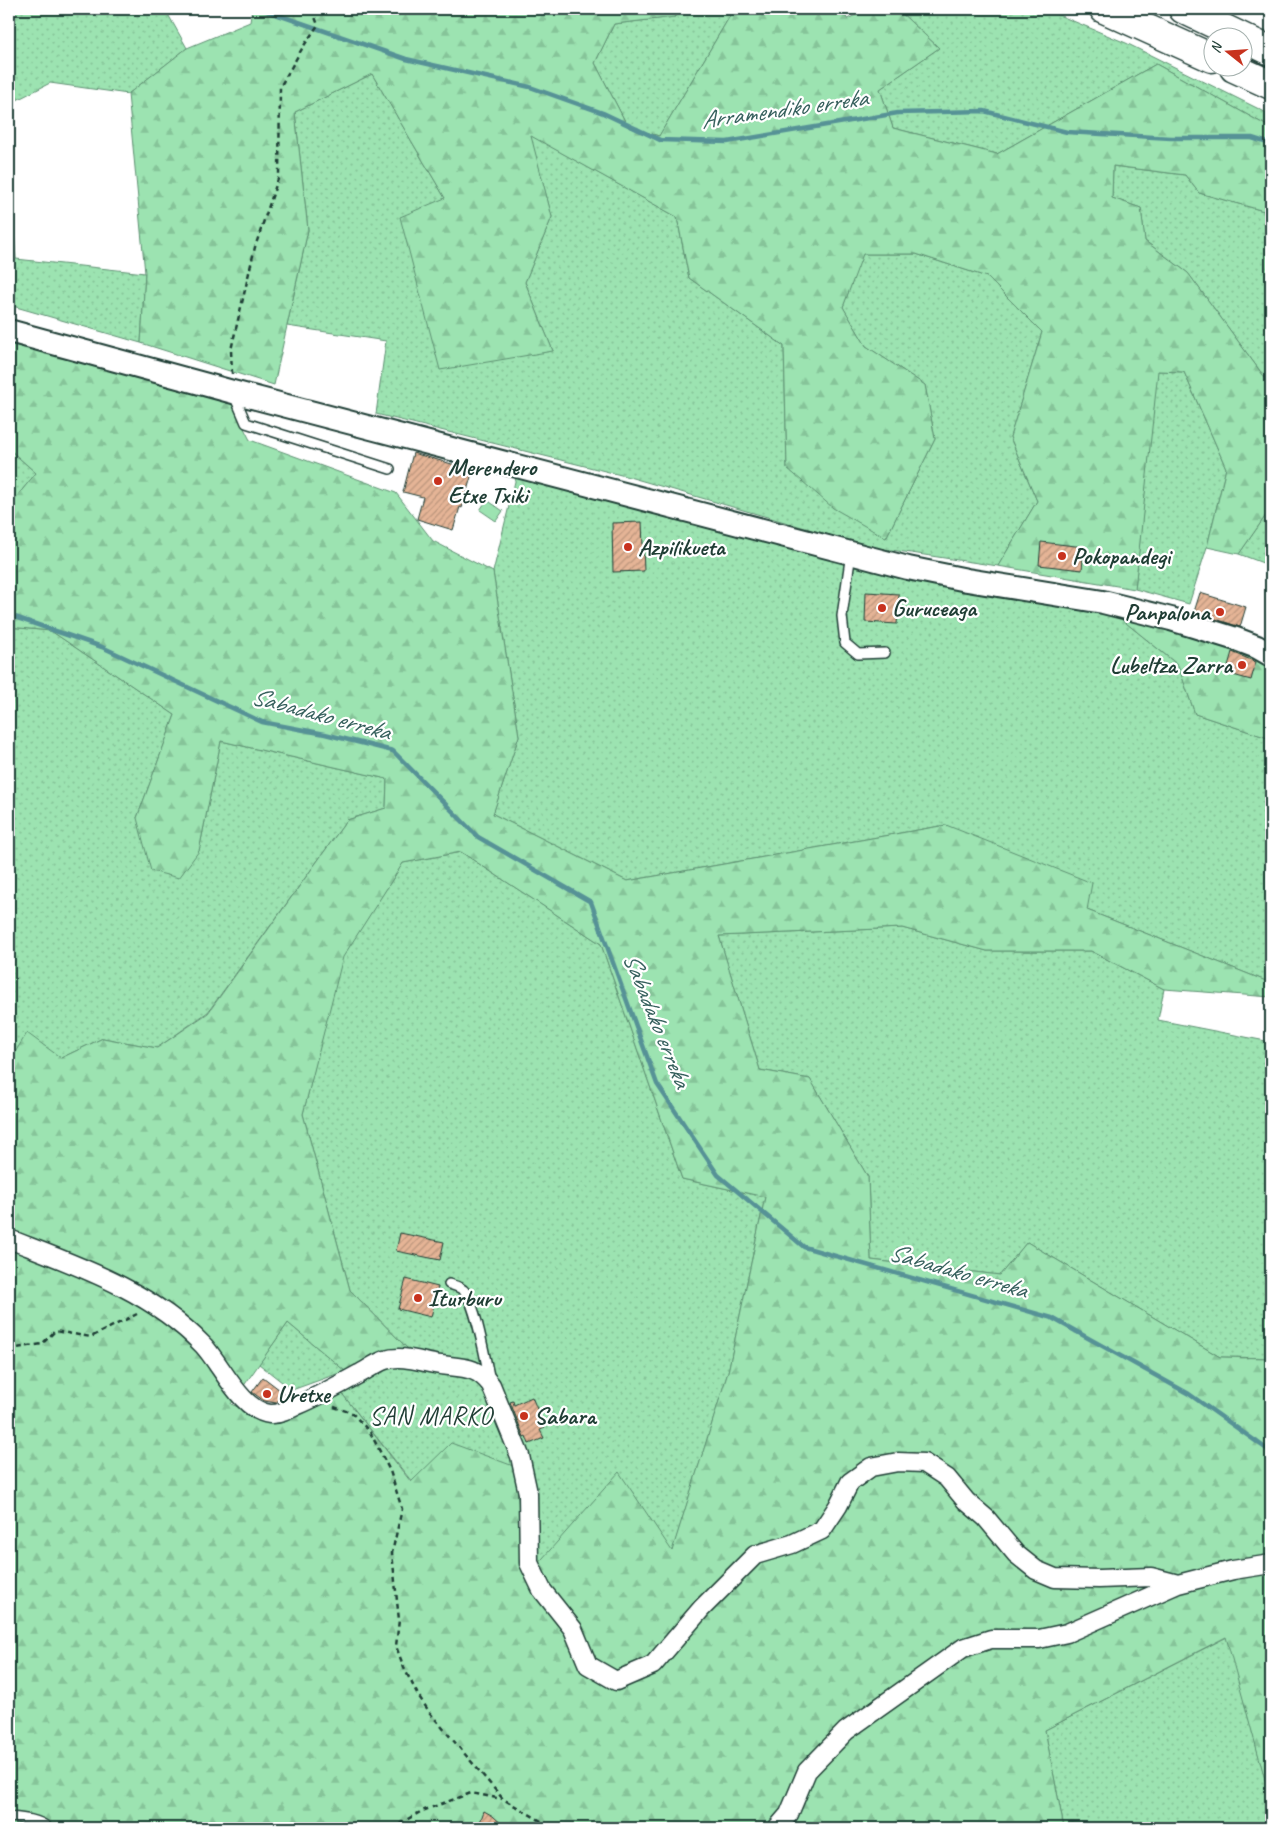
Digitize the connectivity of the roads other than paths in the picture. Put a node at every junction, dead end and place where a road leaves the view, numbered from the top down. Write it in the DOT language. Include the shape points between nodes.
graph roads {
  1 [pos="1104,9"];
  2 [pos="1183,9"];
  3 [pos="1271,51"];
  4 [pos="1202,53"];
  5 [pos="1252,77"];
  6 [pos="1271,86"];
  7 [pos="9,331"];
  8 [pos="233,392"];
  9 [pos="390,469"];
  10 [pos="851,553"];
  11 [pos="885,653"];
  12 [pos="1271,655"];
  13 [pos="9,1239"];
  14 [pos="449,1284"];
  15 [pos="491,1385"];
  16 [pos="1271,1564"];
  17 [pos="1178,1584"];
  18 [pos="9,1817"];
  19 [pos="48,1828"];
  20 [pos="777,1828"];
  1 -- 4 [label="highway"];
  2 -- 3 [label="highway"];
  5 -- 6 [label="highway"];
  7 -- 8 [label="street"];
  8 -- 9 [label="lane" via="246,423"];
  8 -- 10 [label="street"];
  10 -- 11 [label="lane" via="842,616 845,643 858,654"];
  10 -- 12 [label="street" via="967,580 1103,602 1236,639"];
  13 -- 15 [label="street" via="92,1271 156,1305 204,1346 254,1409 273,1414 312,1400 385,1360 399,1357 473,1369 485,1376"];
  14 -- 15 [label="lane" via="466,1293"];
  15 -- 17 [label="street" via="520,1456 528,1493 530,1563 542,1590 573,1629 588,1666 616,1681 653,1666 702,1608 755,1554 792,1544 822,1530 850,1482 871,1467 898,1462 924,1463 946,1478 1016,1554 1036,1570 1055,1578 1151,1577"];
  16 -- 17 [label="street"];
  17 -- 20 [label="street" via="1067,1633 1038,1639 992,1639 963,1648 846,1731 807,1771 790,1814"];
  18 -- 19 [label="lane" via="44,1824"];
}
